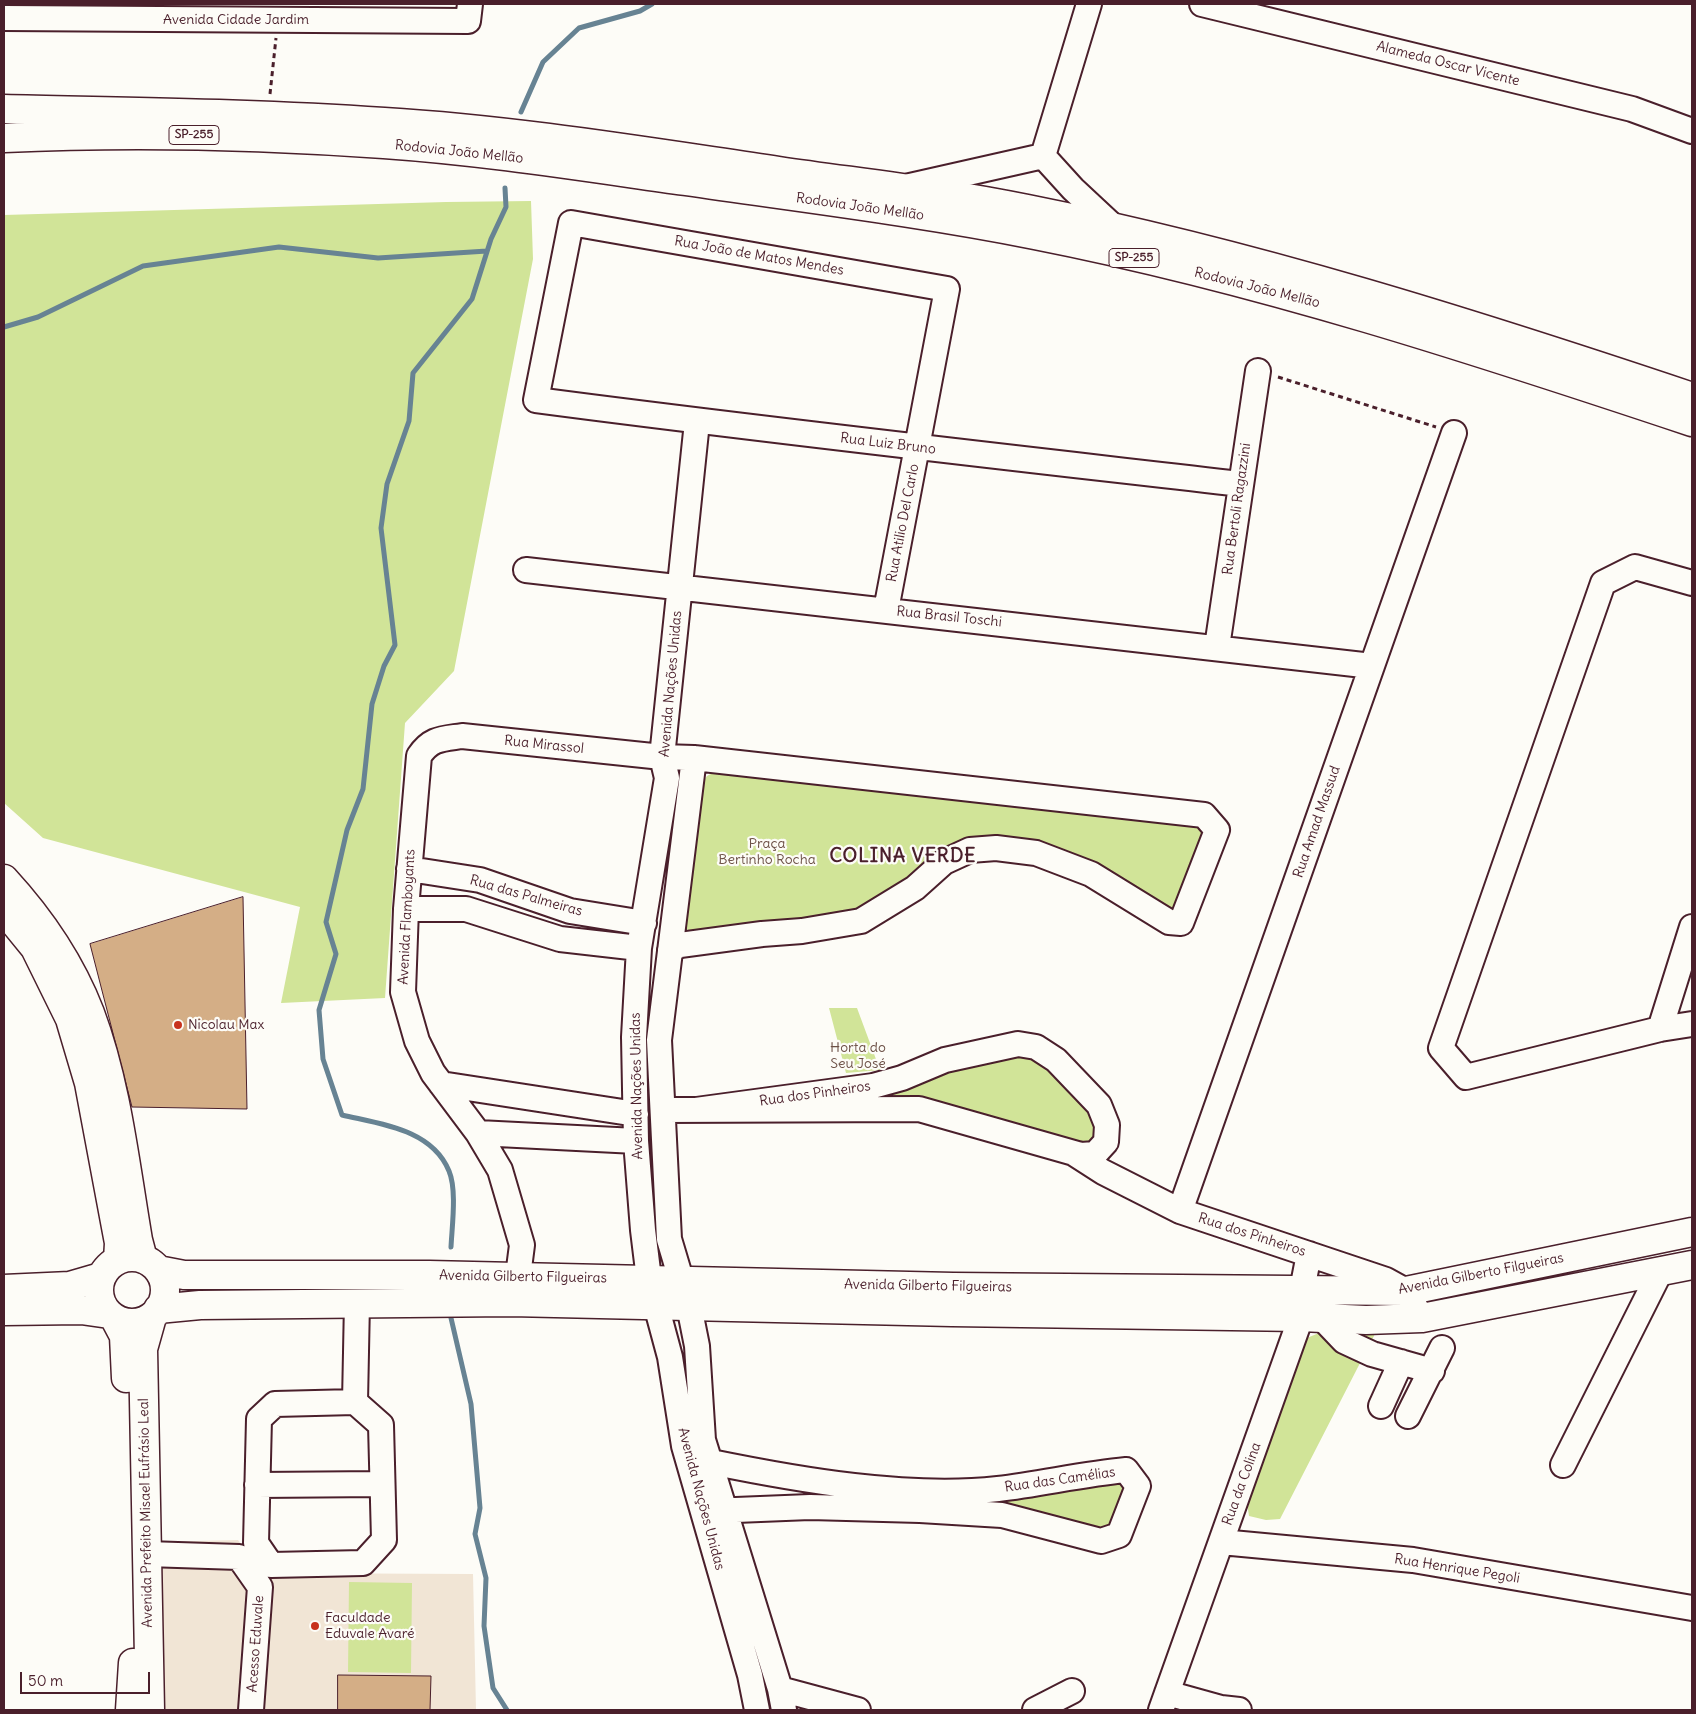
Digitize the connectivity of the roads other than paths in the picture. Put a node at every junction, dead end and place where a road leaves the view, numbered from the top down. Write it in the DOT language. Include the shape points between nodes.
graph roads {
  1 [pos="1089,4"];
  2 [pos="1202,4"];
  3 [pos="469,13"];
  4 [pos="4,18"];
  5 [pos="4,109"];
  6 [pos="1692,131"];
  7 [pos="4,138"];
  8 [pos="1043,156"];
  9 [pos="900,188"];
  10 [pos="1117,230"];
  11 [pos="947,289"];
  12 [pos="1258,371"];
  13 [pos="1692,398"];
  14 [pos="536,400"];
  15 [pos="697,422"];
  16 [pos="1692,422"];
  17 [pos="1454,433"];
  18 [pos="918,447"];
  19 [pos="1241,484"];
  20 [pos="526,570"];
  21 [pos="1692,583"];
  22 [pos="680,587"];
  23 [pos="886,610"];
  24 [pos="1217,647"];
  25 [pos="1372,666"];
  26 [pos="426,745"];
  27 [pos="662,757"];
  28 [pos="694,758"];
  29 [pos="409,869"];
  30 [pos="4,879"];
  31 [pos="406,908"];
  32 [pos="4,910"];
  33 [pos="644,923"];
  34 [pos="1692,927"];
  35 [pos="640,948"];
  36 [pos="670,950"];
  37 [pos="1692,1024"];
  38 [pos="1660,1029"];
  39 [pos="99,1081"];
  40 [pos="441,1084"];
  41 [pos="663,1110"];
  42 [pos="696,1110"];
  43 [pos="636,1114"];
  44 [pos="478,1132"];
  45 [pos="636,1140"];
  46 [pos="1075,1154"];
  47 [pos="1180,1211"];
  48 [pos="1692,1232"];
  49 [pos="1309,1254"];
  50 [pos="1692,1265"];
  51 [pos="130,1267"];
  52 [pos="1660,1272"];
  53 [pos="294,1274"];
  54 [pos="649,1279"];
  55 [pos="681,1280"];
  56 [pos="4,1289"];
  57 [pos="515,1289"];
  58 [pos="1406,1290"];
  59 [pos="952,1300"];
  60 [pos="357,1302"];
  61 [pos="291,1304"];
  62 [pos="658,1305"];
  63 [pos="689,1306"];
  64 [pos="1309,1309"];
  65 [pos="4,1311"];
  66 [pos="155,1313"];
  67 [pos="112,1316"];
  68 [pos="1422,1318"];
  69 [pos="1442,1348"];
  70 [pos="1401,1362"];
  71 [pos="1432,1371"];
  72 [pos="355,1402"];
  73 [pos="1381,1406"];
  74 [pos="1408,1416"];
  75 [pos="711,1462"];
  76 [pos="1563,1465"];
  77 [pos="382,1484"];
  78 [pos="258,1485"];
  79 [pos="726,1509"];
  80 [pos="702,1512"];
  81 [pos="1221,1542"];
  82 [pos="147,1554"];
  83 [pos="1692,1608"];
  84 [pos="1072,1691"];
  85 [pos="782,1700"];
  86 [pos="1164,1701"];
  87 [pos="130,1710"];
  88 [pos="150,1710"];
  89 [pos="251,1710"];
  90 [pos="757,1710"];
  91 [pos="858,1710"];
  92 [pos="1036,1710"];
  93 [pos="1239,1710"];
  1 -- 8 [label="street"];
  2 -- 6 [label="street, Alameda Oscar Vicente" via="1632,109"];
  3 -- 4 [label="street, Avenida Cidade Jardim" via="278,20"];
  5 -- 9 [label="main road, Rodovia João Mellão / SP-255" via="386,122 553,139"];
  7 -- 16 [label="main road, Rodovia João Mellão / SP-255" via="207,135 384,144 559,163 906,213 1036,235 1316,302 1494,355"];
  8 -- 9 [label="street"];
  8 -- 10 [label="street"];
  9 -- 10 [label="main road, Rodovia João Mellão / SP-255" via="1026,208"];
  10 -- 13 [label="main road, Rodovia João Mellão / SP-255" via="1322,280 1501,333"];
  11 -- 14 [label="street, Rua João de Matos Mendes" via="571,223"];
  11 -- 18 [label="street, Rua Atilio Del Carlo"];
  12 -- 19 [label="street, Rua Bertoli Ragazzini"];
  14 -- 15 [label="street, Rua Luiz Bruno"];
  15 -- 18 [label="street, Rua Luiz Bruno"];
  15 -- 22 [label="street, Avenida Nações Unidas"];
  17 -- 25 [label="street, Rua Amad Massud"];
  18 -- 19 [label="street, Rua Luiz Bruno"];
  18 -- 23 [label="street, Rua Atilio Del Carlo"];
  19 -- 24 [label="street, Rua Bertoli Ragazzini"];
  20 -- 22 [label="street, Rua Brasil Toschi"];
  21 -- 38 [label="street" via="1635,567 1603,583 1441,1048 1466,1077"];
  22 -- 23 [label="street, Rua Brasil Toschi"];
  22 -- 27 [label="street, Avenida Nações Unidas"];
  23 -- 24 [label="street, Rua Brasil Toschi"];
  24 -- 25 [label="street, Rua Brasil Toschi"];
  25 -- 47 [label="street, Rua Amad Massud"];
  26 -- 27 [label="street, Rua Mirassol" via="462,736"];
  26 -- 29 [label="street, Avenida Flamboyants" via="419,756"];
  27 -- 28 [label="street"];
  27 -- 33 [label="street, Avenida Nações Unidas" via="667,778"];
  28 -- 36 [label="street, Avenida Nações Unidas"];
  28 -- 36 [label="street" via="1204,815 1217,830 1181,923 1169,922 1091,874 1036,854 996,848 970,850 944,862 915,888 860,921"];
  29 -- 31 [label="street, Avenida Flamboyants"];
  29 -- 33 [label="street, Rua das Palmeiras" via="480,880 570,911"];
  30 -- 39 [label="main road" via="61,954 90,1012"];
  31 -- 35 [label="street" via="466,909 560,939"];
  31 -- 40 [label="street, Avenida Flamboyants" via="404,992 417,1041"];
  32 -- 39 [label="main road" via="35,948"];
  33 -- 35 [label="street, Avenida Nações Unidas"];
  34 -- 38 [label="street"];
  35 -- 43 [label="street, Avenida Nações Unidas" via="634,1037"];
  36 -- 41 [label="street, Avenida Nações Unidas" via="659,1040"];
  37 -- 38 [label="street"];
  39 -- 51 [label="main road" via="119,1243"];
  40 -- 43 [label="street"];
  40 -- 44 [label="street, Avenida Flamboyants"];
  41 -- 42 [label="street, Rua dos Pinheiros"];
  41 -- 55 [label="street, Avenida Nações Unidas" via="669,1239"];
  42 -- 46 [label="street, Rua dos Pinheiros" via="919,1109"];
  42 -- 46 [label="street, Rua dos Pinheiros" via="873,1086 945,1060 1018,1044 1036,1047 1056,1060 1099,1105 1107,1125 1106,1142 1096,1154"];
  43 -- 45 [label="street, Avenida Nações Unidas"];
  44 -- 45 [label="street"];
  44 -- 57 [label="street, Avenida Flamboyants" via="500,1170 522,1245"];
  45 -- 54 [label="street, Avenida Nações Unidas"];
  46 -- 47 [label="street, Rua dos Pinheiros"];
  47 -- 49 [label="street, Rua dos Pinheiros"];
  48 -- 58 [label="main road, Avenida Gilberto Filgueiras"];
  49 -- 58 [label="street, Rua dos Pinheiros"];
  49 -- 64 [label="street, Rua da Colina"];
  50 -- 52 [label="main road, Avenida Gilberto Filgueiras"];
  51 -- 53 [label="main road, Avenida Gilberto Filgueiras" via="184,1274"];
  51 -- 56 [label="main road, Avenida Gilberto Filgueiras" via="70,1286"];
  51 -- 66 [label="main road" via="164,1285 164,1294"];
  51 -- 67 [label="main road" via="99,1293 102,1305"];
  52 -- 68 [label="main road, Avenida Gilberto Filgueiras"];
  52 -- 76 [label="street"];
  53 -- 57 [label="main road, Avenida Gilberto Filgueiras"];
  53 -- 61 [label="main road"];
  54 -- 55 [label="main road, Avenida Gilberto Filgueiras"];
  54 -- 57 [label="main road, Avenida Gilberto Filgueiras"];
  54 -- 62 [label="street, Avenida Nações Unidas"];
  55 -- 59 [label="main road, Avenida Gilberto Filgueiras"];
  55 -- 63 [label="street, Avenida Nações Unidas"];
  57 -- 60 [label="main road, Avenida Gilberto Filgueiras"];
  57 -- 62 [label="main road, Avenida Gilberto Filgueiras"];
  58 -- 64 [label="main road, Avenida Gilberto Filgueiras"];
  58 -- 68 [label="street"];
  59 -- 63 [label="main road, Avenida Gilberto Filgueiras"];
  59 -- 64 [label="main road, Avenida Gilberto Filgueiras"];
  60 -- 61 [label="main road, Avenida Gilberto Filgueiras"];
  60 -- 72 [label="street"];
  61 -- 66 [label="main road, Avenida Gilberto Filgueiras" via="200,1305"];
  62 -- 63 [label="main road, Avenida Gilberto Filgueiras"];
  62 -- 80 [label="street, Avenida Nações Unidas" via="684,1446"];
  63 -- 75 [label="street, Avenida Nações Unidas" via="697,1346 703,1440"];
  64 -- 68 [label="main road, Avenida Gilberto Filgueiras" via="1366,1320"];
  64 -- 70 [label="street" via="1344,1341 1372,1354"];
  64 -- 81 [label="street, Rua da Colina"];
  65 -- 67 [label="main road" via="81,1310"];
  66 -- 67 [label="main road" via="145,1321 130,1323"];
  66 -- 82 [label="main road, Avenida Prefeito Misael Eufrásio Leal" via="142,1349"];
  67 -- 87 [label="main road, Avenida Prefeito Misael Eufrásio Leal" via="121,1326 126,1349 134,1672"];
  69 -- 71 [label="street"];
  70 -- 71 [label="street"];
  70 -- 73 [label="street"];
  71 -- 74 [label="street"];
  72 -- 77 [label="street" via="381,1425"];
  72 -- 78 [label="street" via="275,1404 259,1419"];
  75 -- 79 [label="street, Avenida Nações Unidas"];
  75 -- 79 [label="street, Rua das Camélias" via="770,1474 922,1492 997,1489 1126,1470 1138,1486 1119,1535 1101,1541 1002,1515 810,1507"];
  77 -- 78 [label="street"];
  77 -- 78 [label="street" via="384,1540 364,1563 271,1565 256,1543"];
  79 -- 80 [label="street, Rua das Camélias"];
  79 -- 85 [label="street, Avenida Nações Unidas"];
  80 -- 90 [label="street, Avenida Nações Unidas" via="750,1675"];
  81 -- 83 [label="street, Rua Henrique Pegoli" via="1413,1560"];
  81 -- 86 [label="street, Rua da Colina"];
  82 -- 88 [label="main road, Avenida Prefeito Misael Eufrásio Leal"];
  82 -- 89 [label="street, Acesso Eduvale" via="239,1557 260,1587"];
  84 -- 92 [label="street"];
  85 -- 91 [label="street"];
  86 -- 93 [label="street"];
}
